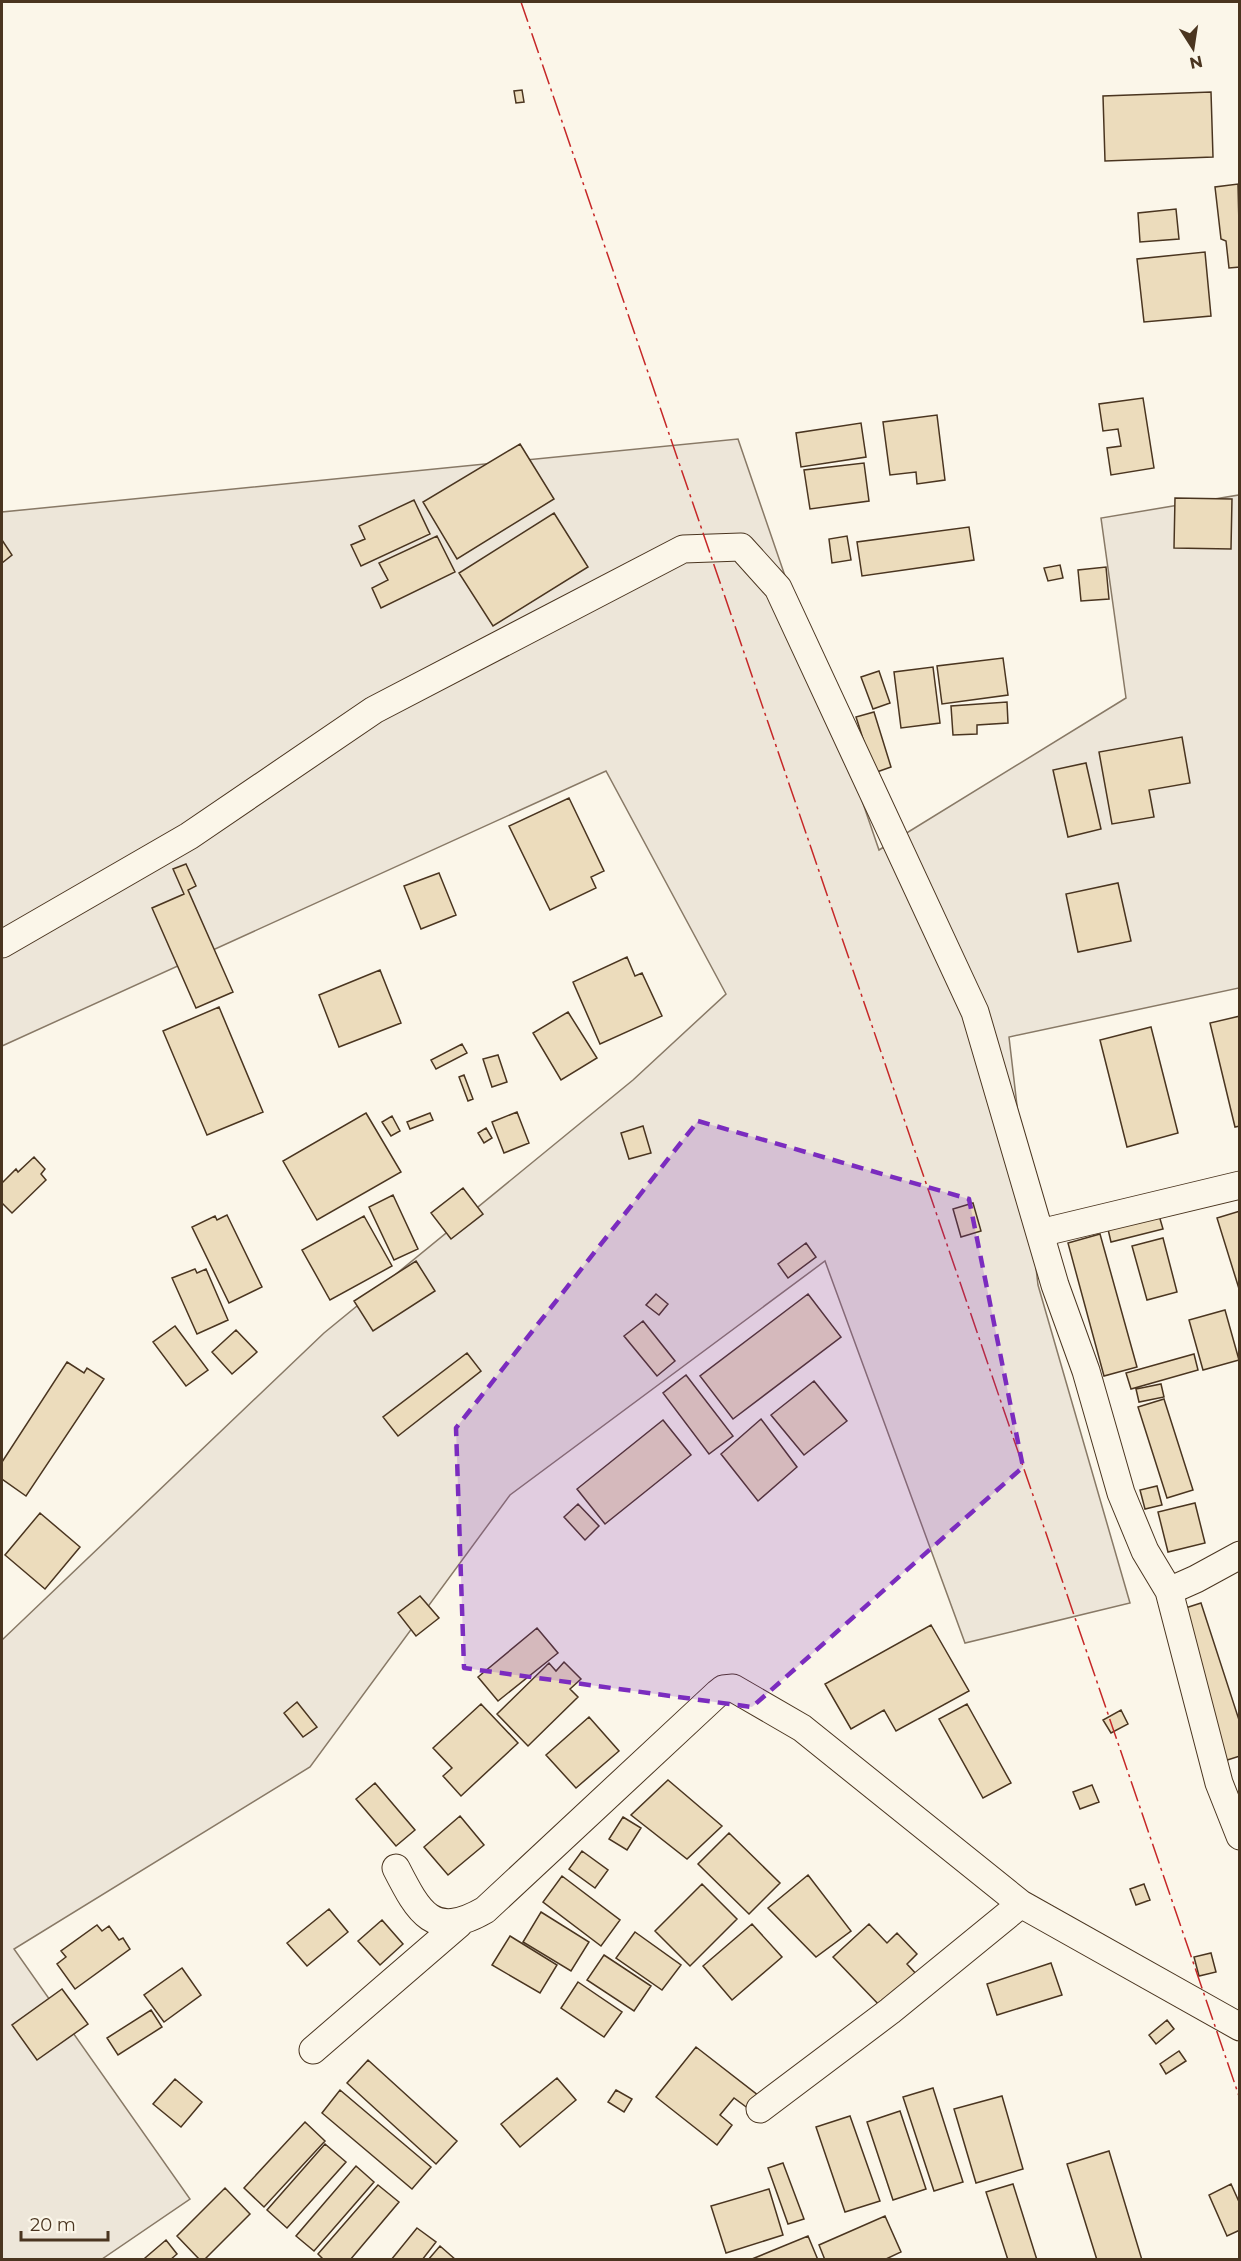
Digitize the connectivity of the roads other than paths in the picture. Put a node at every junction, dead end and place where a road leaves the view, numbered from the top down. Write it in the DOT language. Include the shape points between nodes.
graph roads {
  1 [pos="2,944"];
  2 [pos="1239,1185"];
  3 [pos="1040,1233"];
  4 [pos="1239,1555"];
  5 [pos="1169,1591"];
  6 [pos="1239,1836"];
  7 [pos="396,1868"];
  8 [pos="1021,1904"];
  9 [pos="459,1924"];
  10 [pos="1239,2027"];
  11 [pos="313,2050"];
  12 [pos="760,2109"];
  1 -- 3 [label="street" via="189,836 374,710 683,549 741,547 778,588 975,1012"];
  2 -- 3 [label="street"];
  3 -- 5 [label="street" via="1122,1493 1145,1551"];
  4 -- 5 [label="street"];
  5 -- 6 [label="street" via="1219,1783"];
  7 -- 9 [label="street" via="422,1909 441,1923"];
  8 -- 9 [label="street" via="802,1728 733,1688 718,1693 485,1911"];
  8 -- 10 [label="street"];
  8 -- 12 [label="street" via="890,2011"];
  9 -- 11 [label="street"];
}
